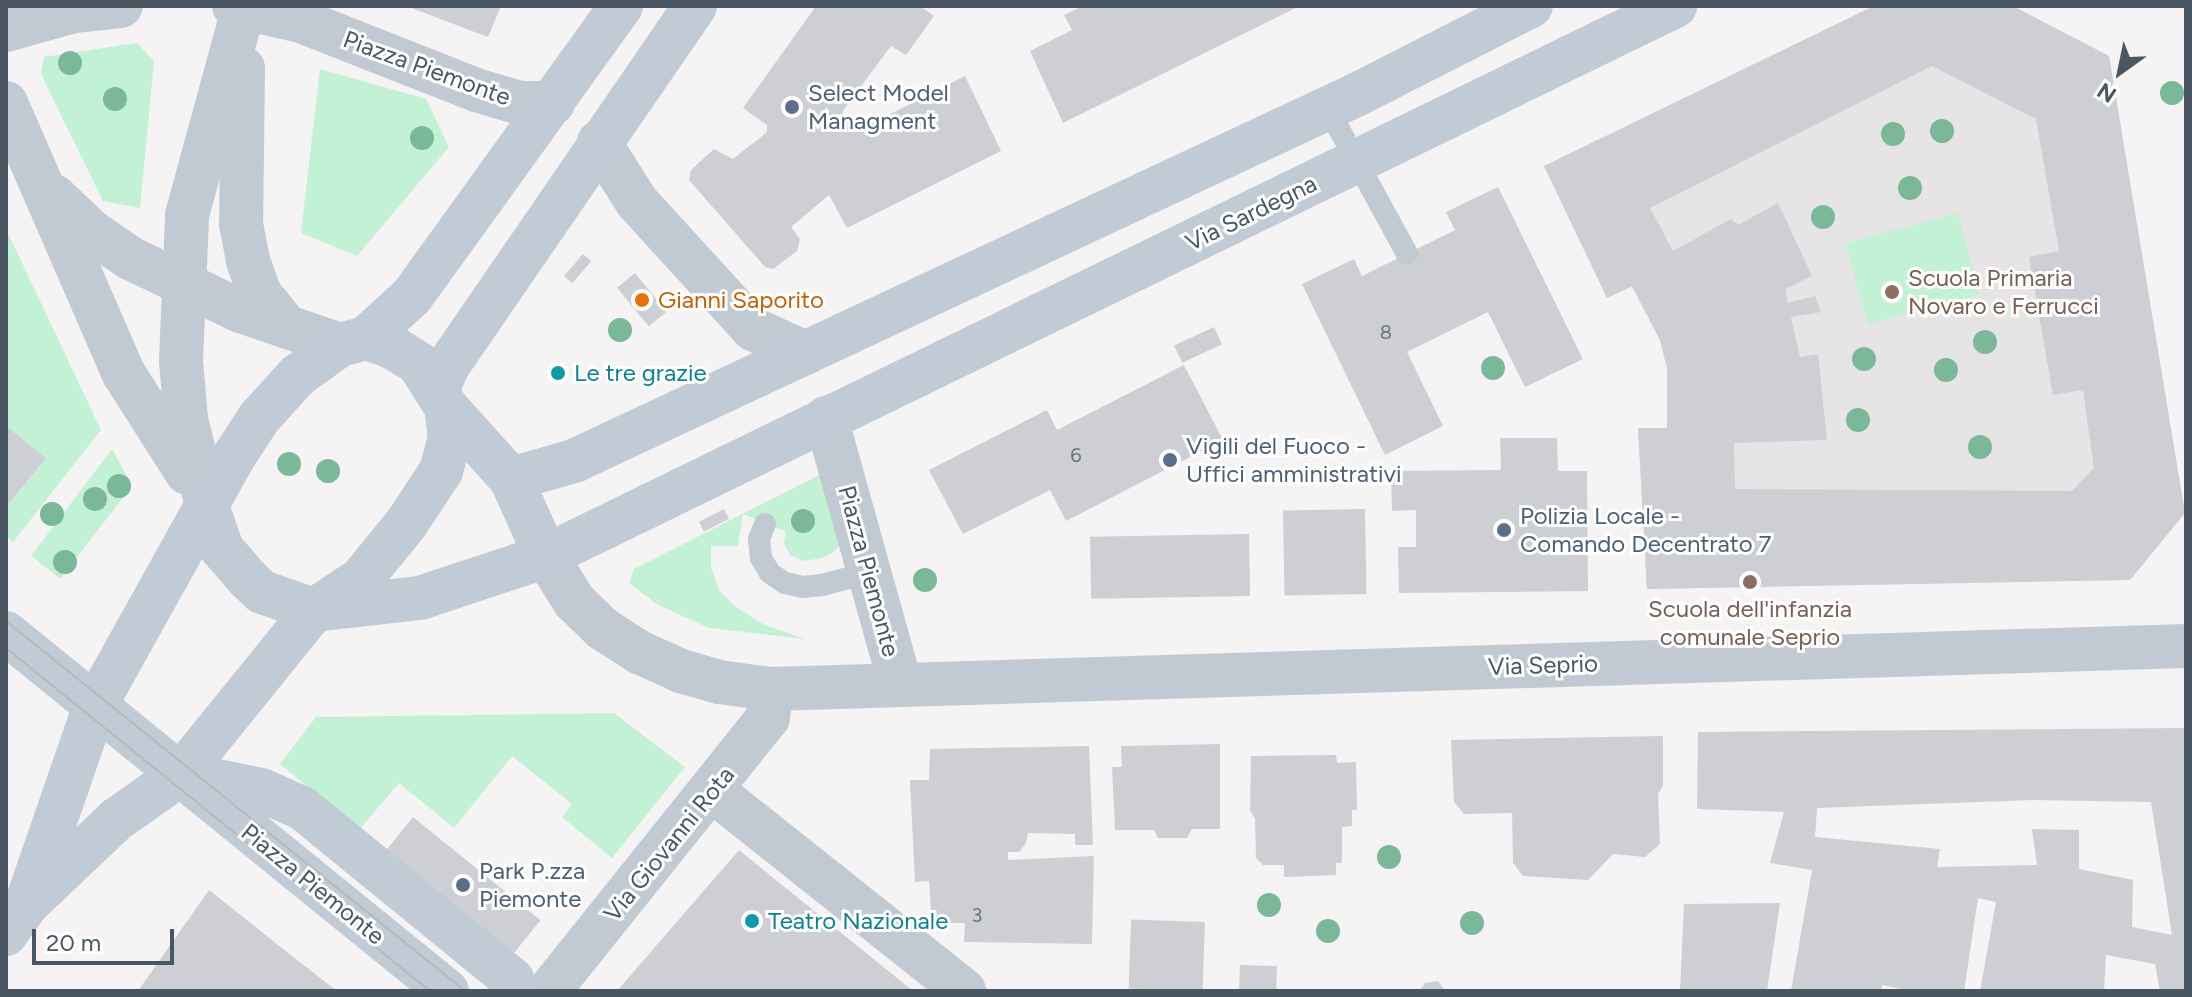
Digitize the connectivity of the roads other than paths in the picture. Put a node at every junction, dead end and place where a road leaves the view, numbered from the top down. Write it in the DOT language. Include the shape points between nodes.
graph roads {
  1 [pos="121,6"];
  2 [pos="234,6"];
  3 [pos="244,6"];
  4 [pos="621,6"];
  5 [pos="695,6"];
  6 [pos="1531,6"];
  7 [pos="1675,6"];
  8 [pos="6,30"];
  9 [pos="6,103"];
  10 [pos="553,103"];
  11 [pos="1327,107"];
  12 [pos="599,142"];
  13 [pos="1357,162"];
  14 [pos="46,189"];
  15 [pos="1407,254"];
  16 [pos="184,286"];
  17 [pos="286,326"];
  18 [pos="353,341"];
  19 [pos="806,353"];
  20 [pos="442,400"];
  21 [pos="826,418"];
  22 [pos="511,479"];
  23 [pos="207,506"];
  24 [pos="765,524"];
  25 [pos="546,556"];
  26 [pos="871,572"];
  27 [pos="314,610"];
  28 [pos="6,633"];
  29 [pos="2186,646"];
  30 [pos="900,683"];
  31 [pos="771,689"];
  32 [pos="95,706"];
  33 [pos="181,774"];
  34 [pos="713,791"];
  35 [pos="16,920"];
  36 [pos="447,991"];
  37 [pos="514,991"];
  38 [pos="549,991"];
  39 [pos="964,991"];
  1 -- 8 [label="street" via="74,11"];
  2 -- 3 [label="street, Piazza Piemonte"];
  3 -- 10 [label="street, Piazza Piemonte" via="301,21 476,90 520,103"];
  3 -- 16 [label="street, Piazza Piemonte" via="187,215"];
  3 -- 17 [label="street" via="241,224 260,294"];
  4 -- 10 [label="main road"];
  5 -- 12 [label="main road"];
  6 -- 11 [label="main road"];
  7 -- 13 [label="main road, Via Sardegna"];
  9 -- 14 [label="street, Piazza Piemonte"];
  10 -- 18 [label="main road, Piazza Piemonte" via="412,296"];
  11 -- 13 [label="lane"];
  11 -- 19 [label="main road"];
  12 -- 19 [label="street" via="637,202 753,329"];
  12 -- 20 [label="main road" via="447,367"];
  13 -- 15 [label="lane"];
  13 -- 21 [label="main road, Via Sardegna"];
  14 -- 16 [label="street, Piazza Piemonte" via="104,241"];
  14 -- 23 [label="street, Piazza Piemonte" via="124,374"];
  16 -- 17 [label="street, Piazza Piemonte"];
  16 -- 23 [label="street, Piazza Piemonte" via="181,361 186,419"];
  17 -- 18 [label="street, Piazza Piemonte"];
  18 -- 20 [label="main road, Piazza Piemonte" via="392,347 419,364"];
  18 -- 23 [label="main road, Piazza Piemonte" via="297,376 259,418"];
  19 -- 22 [label="main road" via="574,461"];
  20 -- 22 [label="main road, Piazza Piemonte"];
  20 -- 27 [label="main road" via="450,438 441,471 361,579"];
  21 -- 25 [label="main road, Piazza Piemonte"];
  21 -- 26 [label="street, Piazza Piemonte"];
  22 -- 25 [label="main road, Piazza Piemonte"];
  23 -- 27 [label="main road, Piazza Piemonte" via="222,549 248,579 262,592"];
  23 -- 32 [label="main road, Piazza Piemonte"];
  24 -- 26 [label="lane" via="759,539 761,558 785,583 822,585"];
  25 -- 27 [label="main road, Piazza Piemonte" via="420,598"];
  25 -- 31 [label="street, Piazza Piemonte" via="574,601 603,629 639,652 693,675"];
  26 -- 30 [label="street, Piazza Piemonte"];
  27 -- 33 [label="main road"];
  28 -- 32 [label="main road, Piazza Piemonte"];
  29 -- 30 [label="street, Via Seprio"];
  30 -- 31 [label="street, Piazza Piemonte"];
  31 -- 34 [label="street, Via Giovanni Rota" via="768,718"];
  32 -- 33 [label="main road, Piazza Piemonte"];
  32 -- 35 [label="main road"];
  33 -- 35 [label="main road" via="117,819"];
  33 -- 36 [label="main road, Piazza Piemonte"];
  33 -- 37 [label="main road, Piazza Piemonte" via="261,790 302,808 512,979"];
  34 -- 38 [label="street, Via Giovanni Rota"];
  34 -- 39 [label="street"];
}
